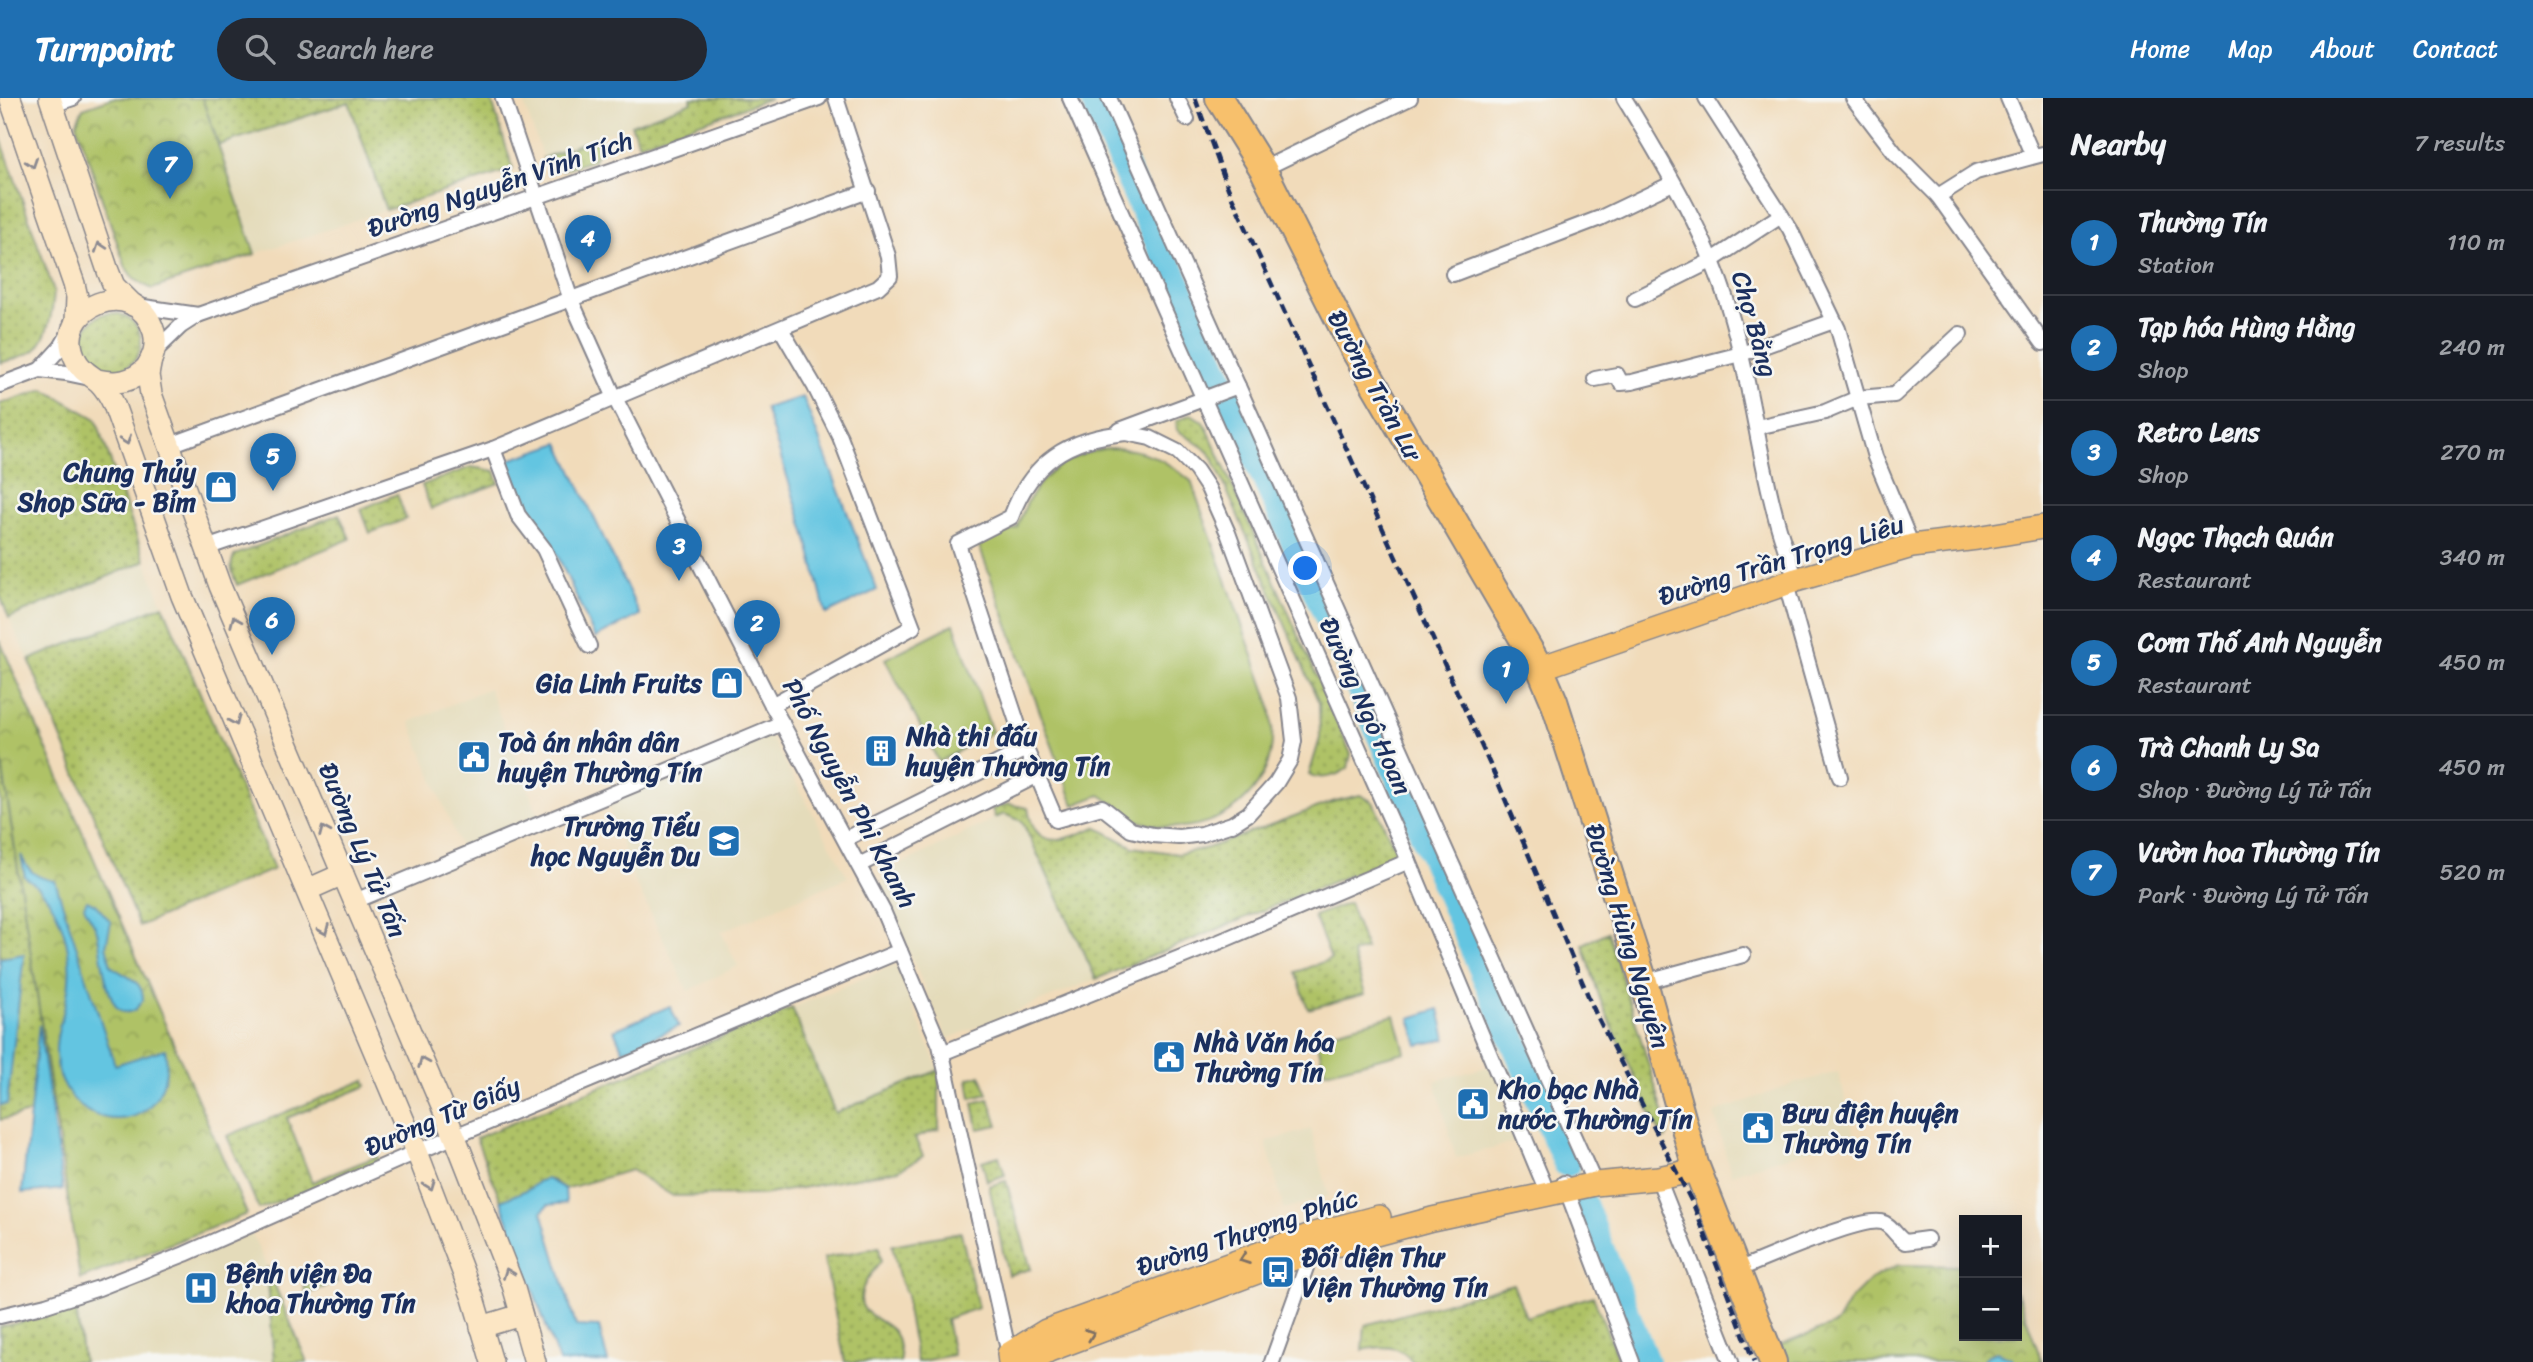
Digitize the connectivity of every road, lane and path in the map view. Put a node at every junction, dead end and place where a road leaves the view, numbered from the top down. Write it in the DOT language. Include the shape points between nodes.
graph roads {
  1 [pos="10,98"];
  2 [pos="73,98"];
  3 [pos="503,98"];
  4 [pos="819,98"];
  5 [pos="836,98"];
  6 [pos="1070,98"];
  7 [pos="1109,98"];
  8 [pos="1178,98"];
  9 [pos="1219,98"];
  10 [pos="1410,98"];
  11 [pos="1624,98"];
  12 [pos="1706,98"];
  13 [pos="1853,98"];
  14 [pos="2008,98"];
  15 [pos="51,102"];
  16 [pos="1187,119"];
  17 [pos="2038,155"];
  18 [pos="1264,169"];
  19 [pos="1673,183"];
  20 [pos="868,191"];
  21 [pos="1938,196"];
  22 [pos="538,197"];
  23 [pos="1781,215"];
  24 [pos="1711,261"];
  25 [pos="1453,274"];
  26 [pos="1634,299"];
  27 [pos="571,300"];
  28 [pos="133,305"];
  29 [pos="198,315"];
  30 [pos="76,321"];
  31 [pos="1834,321"];
  32 [pos="781,329"];
  33 [pos="1960,334"];
  34 [pos="2043,343"];
  35 [pos="1741,354"];
  36 [pos="153,355"];
  37 [pos="40,370"];
  38 [pos="1595,379"];
  39 [pos="97,380"];
  40 [pos="0,385"];
  41 [pos="1238,386"];
  42 [pos="615,398"];
  43 [pos="1858,398"];
  44 [pos="1204,400"];
  45 [pos="1757,427"];
  46 [pos="1109,434"];
  47 [pos="170,445"];
  48 [pos="493,449"];
  49 [pos="2043,527"];
  50 [pos="1912,546"];
  51 [pos="206,548"];
  52 [pos="1791,582"];
  53 [pos="589,646"];
  54 [pos="1541,667"];
  55 [pos="772,705"];
  56 [pos="782,723"];
  57 [pos="1026,749"];
  58 [pos="1036,776"];
  59 [pos="1840,777"];
  60 [pos="845,839"];
  61 [pos="1409,861"];
  62 [pos="859,865"];
  63 [pos="343,874"];
  64 [pos="307,890"];
  65 [pos="355,901"];
  66 [pos="900,951"];
  67 [pos="1743,955"];
  68 [pos="1644,982"];
  69 [pos="942,1053"];
  70 [pos="455,1137"];
  71 [pos="418,1152"];
  72 [pos="1697,1170"];
  73 [pos="1658,1178"];
  74 [pos="1595,1184"];
  75 [pos="1558,1185"];
  76 [pos="1927,1239"];
  77 [pos="1313,1243"];
  78 [pos="1737,1270"];
  79 [pos="521,1315"];
  80 [pos="0,1316"];
  81 [pos="481,1327"];
  82 [pos="1016,1359"];
  83 [pos="492,1362"];
  84 [pos="535,1362"];
  85 [pos="1272,1362"];
  86 [pos="1632,1362"];
  87 [pos="1731,1362"];
  88 [pos="1773,1362"];
  1 -- 30 [label="street, one-way" via="74,284"];
  2 -- 15 [label="street"];
  3 -- 22 [label="street, Phố Nguyễn Phi Khanh"];
  4 -- 22 [label="street, Đường Nguyễn Vĩnh Tích"];
  5 -- 20 [label="street"];
  6 -- 44 [label="street, Đường Ngô Hoan"];
  7 -- 41 [label="street"];
  8 -- 16 [label="street"];
  9 -- 18 [label="highway, Đường Trần Lư"];
  10 -- 18 [label="street"];
  11 -- 19 [label="street, Chợ Bằng"];
  12 -- 23 [label="street"];
  13 -- 21 [label="street" via="1895,153"];
  14 -- 17 [label="street"];
  28 -- 15 [label="street, one-way" via="114,286"];
  17 -- 21 [label="street" via="1976,172"];
  18 -- 54 [label="highway, Đường Trần Lư" via="1353,348"];
  19 -- 24 [label="street, Chợ Bằng"];
  19 -- 25 [label="street" via="1600,218"];
  20 -- 27 [label="street"];
  20 -- 32 [label="street" via="890,276 878,286"];
  21 -- 34 [label="street"];
  22 -- 27 [label="street, Phố Nguyễn Phi Khanh"];
  22 -- 29 [label="street, Đường Nguyễn Vĩnh Tích"];
  23 -- 24 [label="street"];
  23 -- 31 [label="street"];
  24 -- 26 [label="street"];
  24 -- 35 [label="street, Chợ Bằng"];
  27 -- 42 [label="street, Phố Nguyễn Phi Khanh"];
  27 -- 47 [label="street"];
  28 -- 29 [label="street"];
  28 -- 30 [label="street" via="108,300"];
  28 -- 36 [label="street" via="151,324"];
  29 -- 36 [label="street" via="172,333"];
  30 -- 37 [label="street"];
  30 -- 39 [label="street" via="72,334 76,360"];
  31 -- 35 [label="street"];
  31 -- 43 [label="street"];
  32 -- 42 [label="street"];
  32 -- 55 [label="street" via="840,437 913,627"];
  33 -- 43 [label="street" via="1894,395"];
  35 -- 38 [label="street" via="1632,382 1621,383 1617,375"];
  35 -- 45 [label="street, Chợ Bằng"];
  36 -- 39 [label="street" via="138,375 125,382"];
  36 -- 47 [label="street, Đường Lý Tử Tấn" via="148,375 151,394"];
  37 -- 39 [label="street"];
  37 -- 40 [label="street"];
  39 -- 64 [label="street, one-way" via="114,405 182,596"];
  41 -- 44 [label="street"];
  41 -- 74 [label="street"];
  42 -- 48 [label="street"];
  42 -- 55 [label="street, Phố Nguyễn Phi Khanh"];
  43 -- 45 [label="street" via="1825,412"];
  43 -- 50 [label="street" via="1875,457"];
  44 -- 46 [label="street"];
  44 -- 61 [label="street, Đường Ngô Hoan"];
  45 -- 52 [label="street, Chợ Bằng"];
  46 -- 57 [label="street" via="1053,455 1028,482 1011,517 958,544"];
  46 -- 58 [label="street" via="1126,433 1165,444 1196,470 1208,488 1289,698 1294,722 1290,760 1248,814 1202,834 1179,837 1131,830 1102,807 1056,820"];
  47 -- 51 [label="street, Đường Lý Tử Tấn"];
  48 -- 51 [label="street"];
  48 -- 53 [label="street" via="518,514 544,549"];
  49 -- 50 [label="main road, Đường Trần Trọng Liêu"];
  50 -- 52 [label="main road, Đường Trần Trọng Liêu"];
  63 -- 51 [label="street, Đường Lý Tử Tấn, one-way"];
  52 -- 54 [label="main road, Đường Trần Trọng Liêu"];
  52 -- 59 [label="street, Chợ Bằng"];
  54 -- 68 [label="highway, Đường Hùng Nguyên"];
  55 -- 56 [label="street, Phố Nguyễn Phi Khanh"];
  56 -- 60 [label="street, Phố Nguyễn Phi Khanh"];
  56 -- 65 [label="street"];
  57 -- 58 [label="street"];
  57 -- 60 [label="street"];
  58 -- 62 [label="street"];
  60 -- 62 [label="street, Phố Nguyễn Phi Khanh"];
  61 -- 69 [label="street"];
  61 -- 75 [label="street, Đường Ngô Hoan"];
  62 -- 66 [label="street, Phố Nguyễn Phi Khanh"];
  63 -- 64 [label="street"];
  63 -- 65 [label="street, Đường Lý Tử Tấn"];
  64 -- 71 [label="street, one-way"];
  70 -- 65 [label="street, Đường Lý Tử Tấn, one-way"];
  66 -- 69 [label="street, Phố Nguyễn Phi Khanh"];
  66 -- 70 [label="street, Đường Từ Giấy"];
  67 -- 68 [label="street"];
  68 -- 72 [label="highway, Đường Hùng Nguyên"];
  69 -- 82 [label="street, Phố Nguyễn Phi Khanh"];
  70 -- 71 [label="street, Đường Từ Giấy"];
  79 -- 70 [label="street, Đường Lý Tử Tấn, one-way"];
  71 -- 80 [label="street, Đường Từ Giấy" via="99,1288"];
  71 -- 81 [label="street, one-way"];
  72 -- 73 [label="main road, Đường Thượng Phúc"];
  72 -- 78 [label="highway, Đường Hùng Nguyên"];
  73 -- 74 [label="main road, Đường Thượng Phúc"];
  73 -- 87 [label="street"];
  74 -- 75 [label="main road, Đường Thượng Phúc"];
  75 -- 77 [label="main road, Đường Thượng Phúc"];
  75 -- 86 [label="street, Đường Ngô Hoan"];
  76 -- 78 [label="street" via="1905,1242 1883,1222 1870,1222"];
  77 -- 82 [label="main road, Đường Thượng Phúc" via="1045,1331"];
  77 -- 85 [label="street"];
  78 -- 88 [label="highway, Đường Hùng Nguyên"];
  79 -- 81 [label="street"];
  79 -- 84 [label="street, Đường Lý Tử Tấn"];
  81 -- 83 [label="street"];
}
